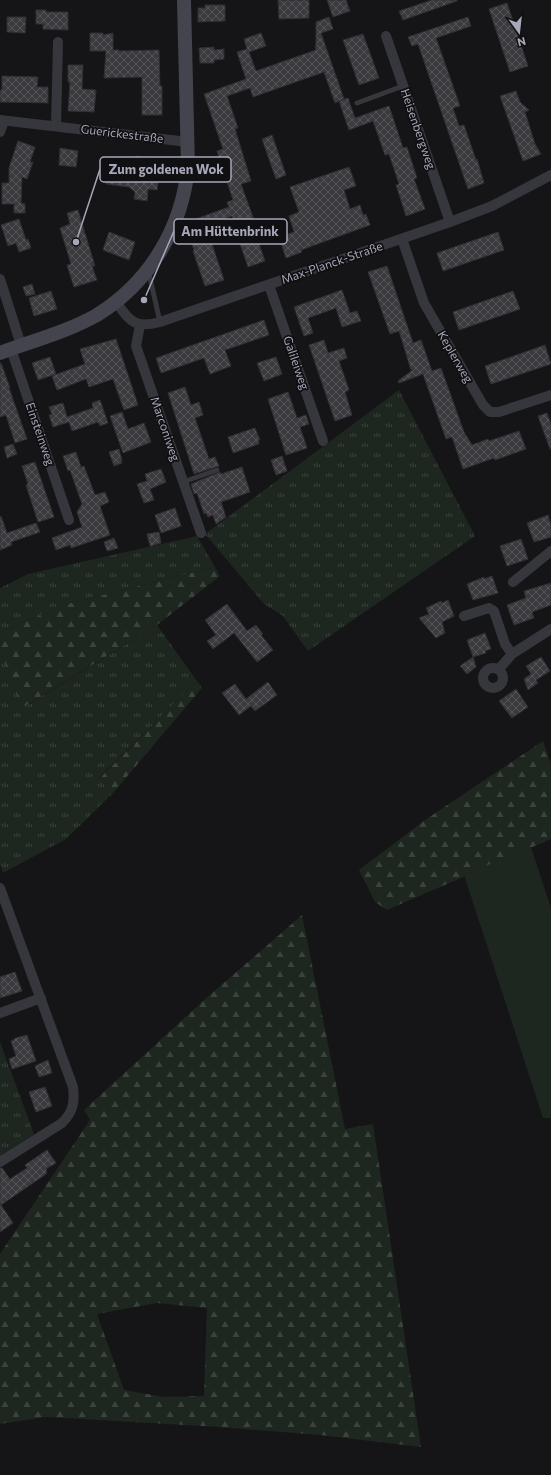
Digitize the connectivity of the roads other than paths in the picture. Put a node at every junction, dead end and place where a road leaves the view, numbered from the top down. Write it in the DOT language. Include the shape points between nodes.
graph roads {
  1 [pos="184,0"];
  2 [pos="386,36"];
  3 [pos="58,42"];
  4 [pos="403,86"];
  5 [pos="357,103"];
  6 [pos="2,121"];
  7 [pos="56,126"];
  8 [pos="0,132"];
  9 [pos="188,142"];
  10 [pos="551,175"];
  11 [pos="450,222"];
  12 [pos="402,239"];
  13 [pos="146,273"];
  14 [pos="0,279"];
  15 [pos="268,285"];
  16 [pos="116,302"];
  17 [pos="160,322"];
  18 [pos="140,325"];
  19 [pos="11,349"];
  20 [pos="551,395"];
  21 [pos="323,441"];
  22 [pos="217,470"];
  23 [pos="183,482"];
  24 [pos="69,520"];
  25 [pos="201,533"];
  26 [pos="551,551"];
  27 [pos="513,582"];
  28 [pos="464,616"];
  29 [pos="551,629"];
  30 [pos="512,654"];
  31 [pos="499,669"];
  32 [pos="0,888"];
  33 [pos="40,998"];
  34 [pos="0,1013"];
  35 [pos="0,1162"];
  1 -- 9 [label="street"];
  2 -- 4 [label="street, Heisenbergweg"];
  3 -- 7 [label="street"];
  4 -- 5 [label="lane"];
  4 -- 11 [label="street, Heisenbergweg"];
  6 -- 7 [label="street, Guerickestraße"];
  6 -- 8 [label="street"];
  7 -- 9 [label="street, Guerickestraße"];
  9 -- 13 [label="street" via="186,188 179,213 166,243"];
  10 -- 11 [label="street, Max-Planck-Straße" via="492,206"];
  11 -- 12 [label="street, Max-Planck-Straße"];
  12 -- 15 [label="street, Max-Planck-Straße"];
  12 -- 20 [label="street, Keplerweg" via="424,303 482,405 490,412 499,412"];
  13 -- 16 [label="street"];
  13 -- 17 [label="lane" via="150,278"];
  14 -- 19 [label="street, Einsteinweg"];
  15 -- 17 [label="street, Max-Planck-Straße"];
  15 -- 21 [label="street, Galileiweg"];
  16 -- 18 [label="street" via="133,322"];
  16 -- 19 [label="street" via="96,315 65,329"];
  17 -- 18 [label="street, Max-Planck-Straße"];
  18 -- 23 [label="street, Marconiweg" via="136,346"];
  19 -- 24 [label="street, Einsteinweg"];
  22 -- 23 [label="lane"];
  23 -- 25 [label="street, Marconiweg"];
  26 -- 27 [label="street"];
  28 -- 30 [label="street" via="490,608 494,610 505,644"];
  29 -- 30 [label="street"];
  30 -- 31 [label="street"];
  32 -- 33 [label="street"];
  33 -- 34 [label="street"];
  33 -- 35 [label="street" via="73,1087 73,1108 62,1123"];
}
